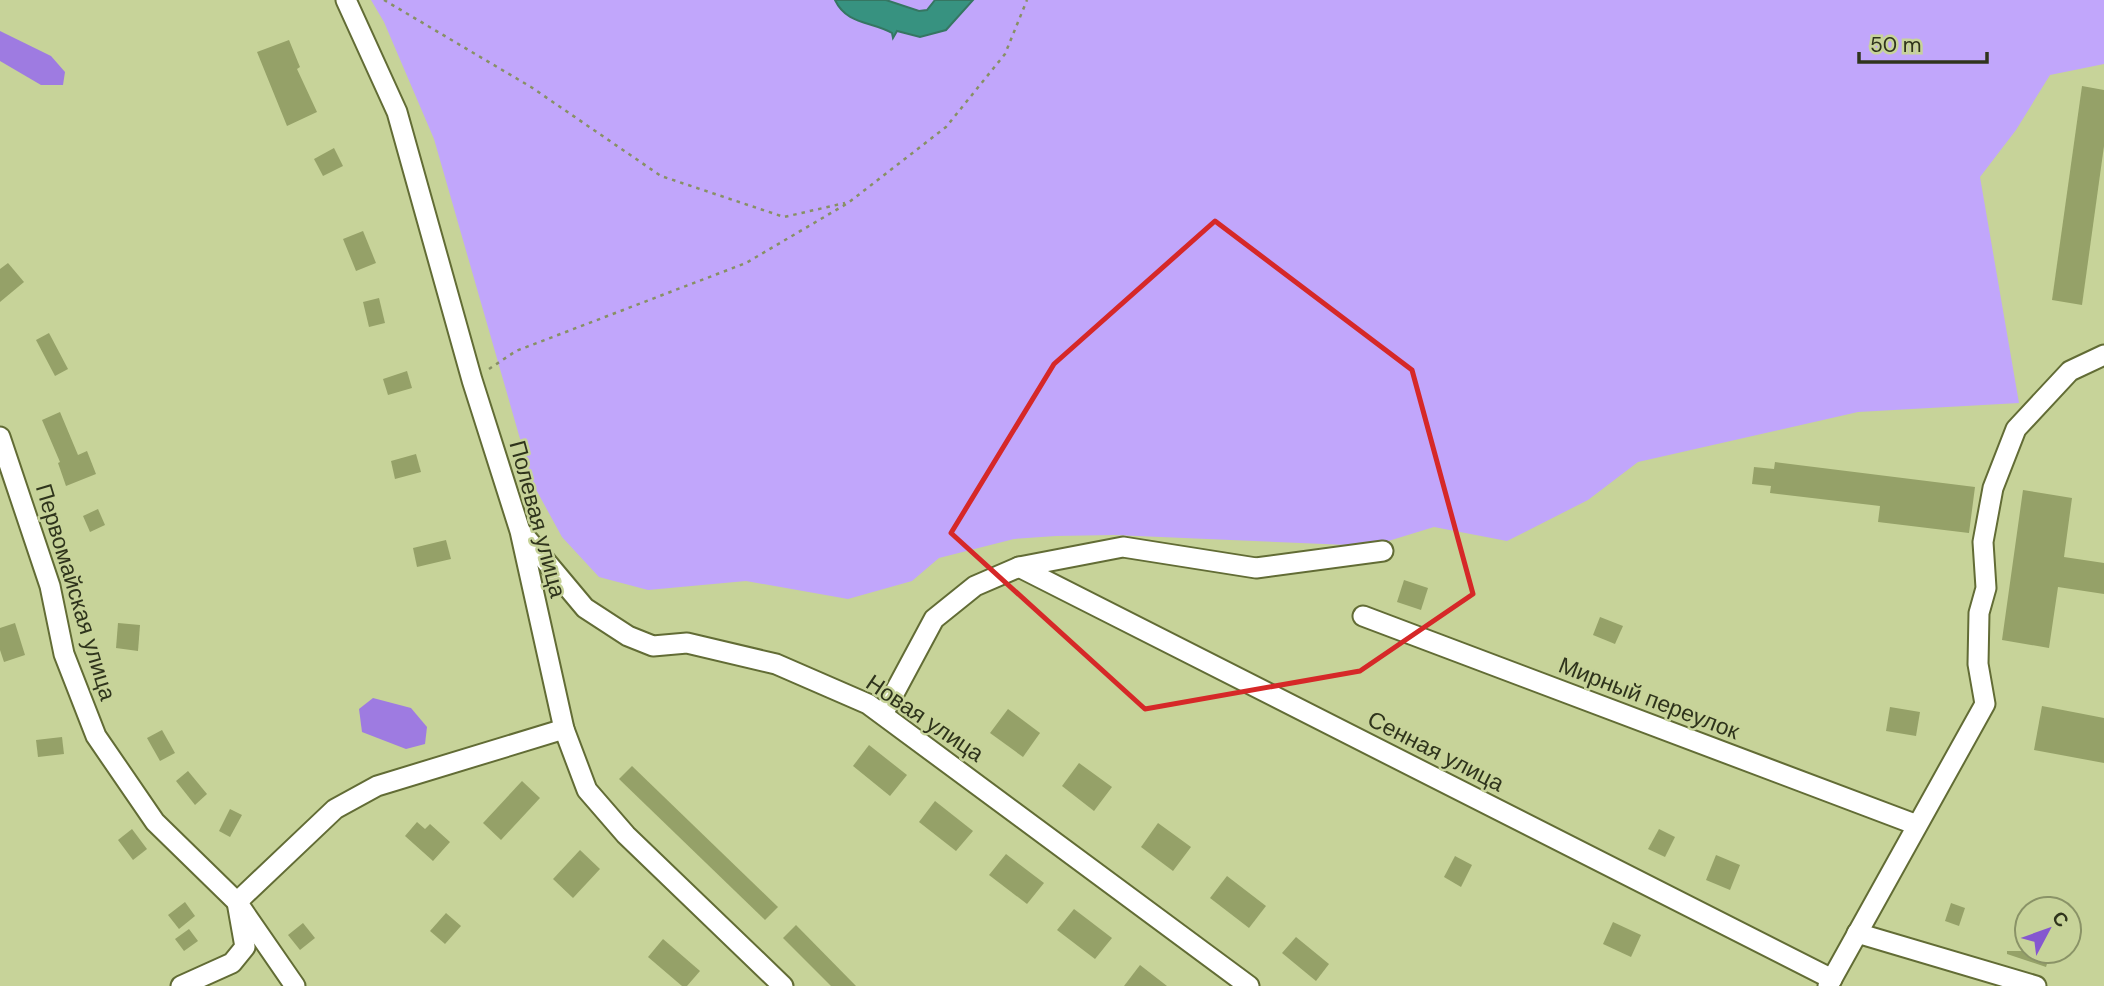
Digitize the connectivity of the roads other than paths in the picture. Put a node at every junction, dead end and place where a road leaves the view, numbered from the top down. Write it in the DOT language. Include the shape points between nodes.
graph roads {
  1 [pos="346,0"];
  2 [pos="2104,355"];
  3 [pos="0,437"];
  4 [pos="520,531"];
  5 [pos="1383,551"];
  6 [pos="1019,567"];
  7 [pos="1363,617"];
  8 [pos="883,714"];
  9 [pos="564,729"];
  10 [pos="1917,825"];
  11 [pos="237,902"];
  12 [pos="1857,933"];
  13 [pos="1830,982"];
  14 [pos="181,986"];
  15 [pos="295,986"];
  16 [pos="783,986"];
  17 [pos="1249,986"];
  18 [pos="2036,986"];
  1 -- 4 [label="street, Полевая улица" via="397,111 472,380"];
  2 -- 10 [label="street" via="2070,371 2016,429 1993,488 1983,542 1986,588 1979,613 1978,664 1984,704"];
  3 -- 11 [label="street, Первомайская улица" via="50,586 64,654 96,736 155,822"];
  4 -- 8 [label="street, Новая улица" via="585,608 628,636 653,646 687,643 776,664"];
  4 -- 9 [label="street, Полевая улица"];
  5 -- 6 [label="street" via="1256,568 1123,547"];
  6 -- 8 [label="street" via="975,586 934,619"];
  6 -- 13 [label="street, Сенная улица"];
  7 -- 10 [label="street, Мирный переулок"];
  8 -- 17 [label="street, Новая улица"];
  9 -- 11 [label="street" via="377,786 335,809"];
  9 -- 16 [label="street, Полевая улица" via="587,790 626,835"];
  10 -- 12 [label="street"];
  11 -- 14 [label="street" via="245,947 232,963"];
  11 -- 15 [label="street, Первомайская улица"];
  12 -- 13 [label="street"];
  12 -- 18 [label="street"];
}
